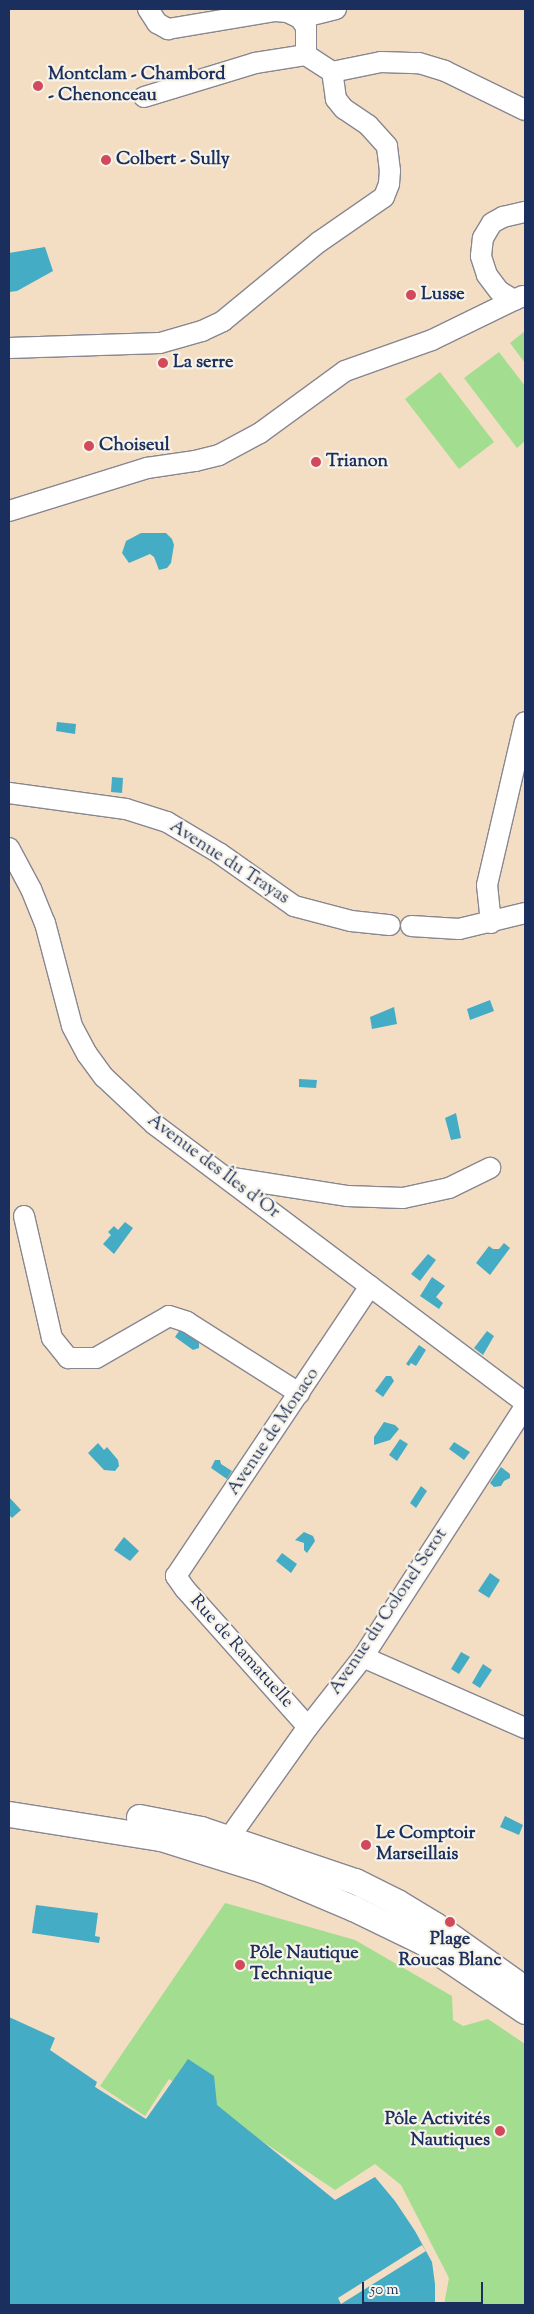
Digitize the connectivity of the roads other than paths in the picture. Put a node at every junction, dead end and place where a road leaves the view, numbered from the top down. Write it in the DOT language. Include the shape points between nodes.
graph roads {
  1 [pos="148,9"];
  2 [pos="336,9"];
  3 [pos="300,18"];
  4 [pos="306,55"];
  5 [pos="332,72"];
  6 [pos="144,97"];
  7 [pos="525,110"];
  8 [pos="525,212"];
  9 [pos="520,298"];
  10 [pos="9,348"];
  11 [pos="9,511"];
  12 [pos="525,722"];
  13 [pos="9,793"];
  14 [pos="9,848"];
  15 [pos="525,913"];
  16 [pos="490,923"];
  17 [pos="390,925"];
  18 [pos="411,926"];
  19 [pos="490,1168"];
  20 [pos="224,1176"];
  21 [pos="24,1216"];
  22 [pos="370,1286"];
  23 [pos="299,1393"];
  24 [pos="525,1403"];
  25 [pos="525,1407"];
  26 [pos="176,1576"];
  27 [pos="363,1657"];
  28 [pos="523,1721"];
  29 [pos="308,1726"];
  30 [pos="9,1797"];
  31 [pos="9,1814"];
  32 [pos="226,1847"];
  33 [pos="525,1989"];
  34 [pos="525,2011"];
  1 -- 3 [label="street" via="157,23 168,29 276,11"];
  2 -- 3 [label="street"];
  3 -- 4 [label="street" via="306,27"];
  4 -- 5 [label="street"];
  4 -- 6 [label="street" via="255,63"];
  5 -- 7 [label="street" via="382,62 419,63 444,71"];
  5 -- 10 [label="street" via="340,104 368,125 386,146 390,171 384,197 320,242 223,321 202,331 160,343"];
  8 -- 9 [label="street" via="492,223 483,238 482,256 487,275 499,291"];
  9 -- 11 [label="street" via="432,340 345,371 260,433 219,455 148,468"];
  12 -- 16 [label="street" via="487,885"];
  13 -- 17 [label="street, Avenue du Trayas" via="126,808 167,822 219,853 294,906 351,921"];
  14 -- 20 [label="street, Avenue des Îles d'Or" via="45,923 72,1026 87,1054 104,1077 154,1124"];
  15 -- 16 [label="street"];
  16 -- 18 [label="street" via="459,929"];
  19 -- 20 [label="street" via="449,1188 403,1198 347,1196"];
  20 -- 22 [label="street, Avenue des Îles d'Or"];
  21 -- 23 [label="street" via="52,1338 68,1358 96,1358 170,1316 187,1322"];
  22 -- 23 [label="street, Avenue de Monaco"];
  22 -- 24 [label="street, Avenue des Îles d'Or"];
  23 -- 26 [label="street, Avenue de Monaco"];
  25 -- 27 [label="street, Avenue du Colonel Serot"];
  26 -- 29 [label="street, Rue de Ramatuelle"];
  27 -- 28 [label="street"];
  27 -- 29 [label="street, Avenue du Colonel Serot"];
  29 -- 32 [label="street, Avenue du Colonel Serot"];
  30 -- 32 [label="main road" via="201,1829"];
  31 -- 32 [label="main road"];
  32 -- 33 [label="main road" via="355,1881 434,1925"];
  32 -- 34 [label="main road" via="263,1870 384,1922 451,1960"];
}
